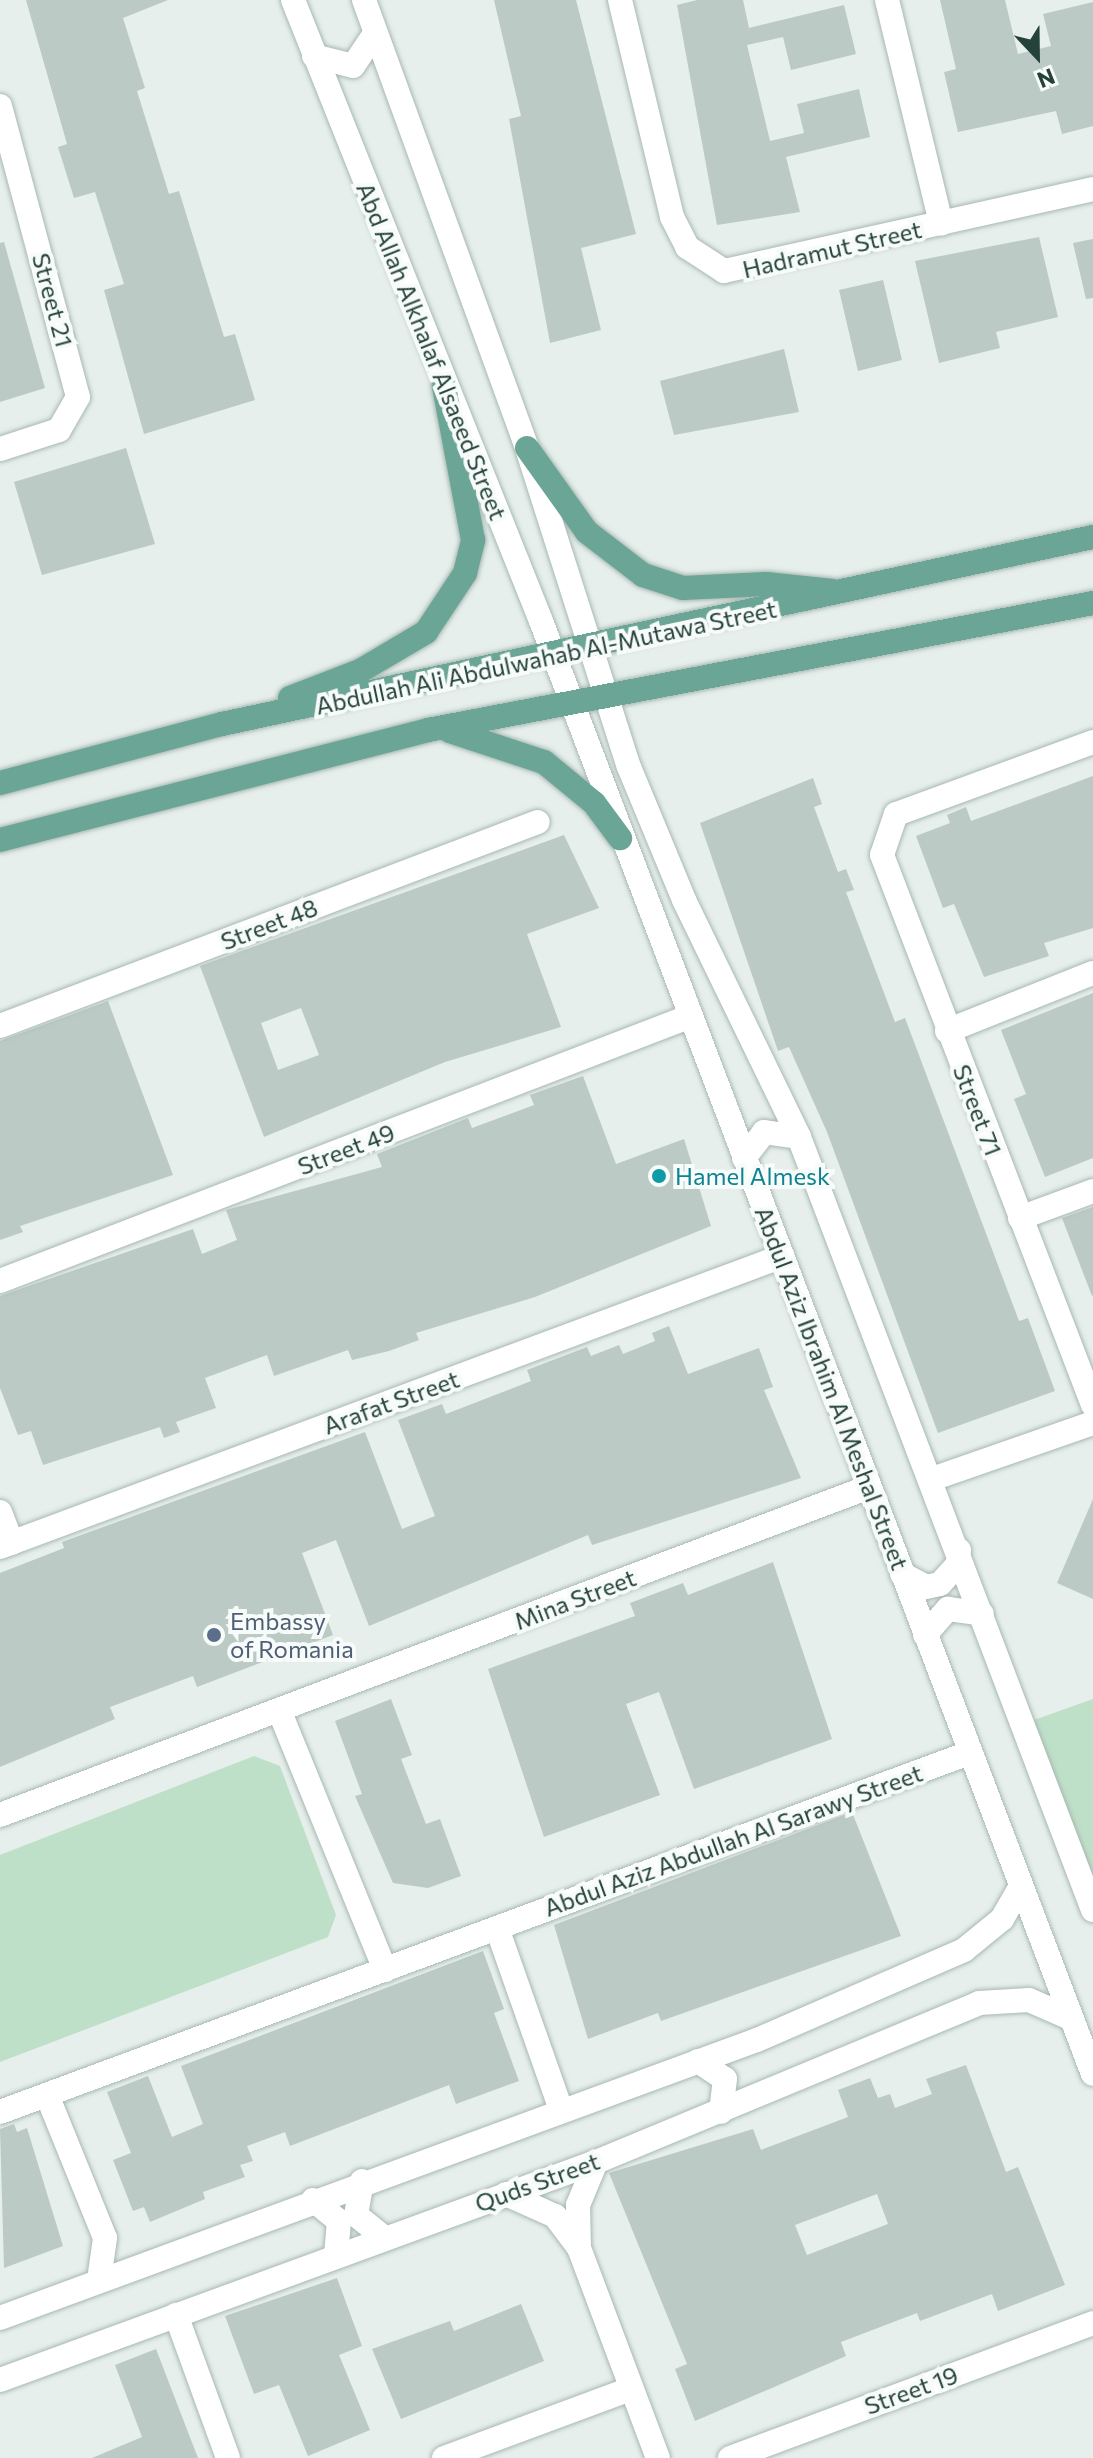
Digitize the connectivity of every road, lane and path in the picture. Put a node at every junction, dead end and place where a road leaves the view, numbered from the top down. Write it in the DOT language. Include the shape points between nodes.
graph roads {
  1 [pos="293,0"];
  2 [pos="364,0"];
  3 [pos="620,0"];
  4 [pos="887,0"];
  5 [pos="375,33"];
  6 [pos="314,56"];
  7 [pos="0,106"];
  8 [pos="1093,189"];
  9 [pos="941,224"];
  10 [pos="444,386"];
  11 [pos="527,448"];
  12 [pos="0,449"];
  13 [pos="1093,537"];
  14 [pos="851,594"];
  15 [pos="1093,603"];
  16 [pos="591,648"];
  17 [pos="553,656"];
  18 [pos="607,697"];
  19 [pos="569,704"];
  20 [pos="222,724"];
  21 [pos="428,730"];
  22 [pos="1093,742"];
  23 [pos="0,783"];
  24 [pos="538,822"];
  25 [pos="620,838"];
  26 [pos="0,840"];
  27 [pos="1093,973"];
  28 [pos="691,1016"];
  29 [pos="0,1026"];
  30 [pos="947,1031"];
  31 [pos="799,1137"];
  32 [pos="744,1158"];
  33 [pos="1093,1191"];
  34 [pos="1020,1218"];
  35 [pos="783,1256"];
  36 [pos="0,1281"];
  37 [pos="1093,1405"];
  38 [pos="1093,1423"];
  39 [pos="932,1479"];
  40 [pos="869,1487"];
  41 [pos="0,1512"];
  42 [pos="6,1545"];
  43 [pos="959,1550"];
  44 [pos="902,1574"];
  45 [pos="982,1614"];
  46 [pos="925,1635"];
  47 [pos="279,1710"];
  48 [pos="969,1753"];
  49 [pos="0,1815"];
  50 [pos="1020,1888"];
  51 [pos="1093,1910"];
  52 [pos="497,1928"];
  53 [pos="385,1970"];
  54 [pos="1070,2018"];
  55 [pos="698,2061"];
  56 [pos="1090,2063"];
  57 [pos="47,2095"];
  58 [pos="561,2110"];
  59 [pos="0,2112"];
  60 [pos="721,2112"];
  61 [pos="596,2162"];
  62 [pos="362,2181"];
  63 [pos="506,2194"];
  64 [pos="313,2200"];
  65 [pos="383,2237"];
  66 [pos="105,2238"];
  67 [pos="579,2248"];
  68 [pos="336,2255"];
  69 [pos="142,2264"];
  70 [pos="99,2280"];
  71 [pos="176,2315"];
  72 [pos="0,2318"];
  73 [pos="1093,2323"];
  74 [pos="4,2375"];
  75 [pos="631,2389"];
  76 [pos="228,2458"];
  77 [pos="444,2458"];
  78 [pos="658,2458"];
  79 [pos="730,2458"];
  1 -- 6 [label="street, Abd Allah Alkhalaf Alsaeed Street"];
  2 -- 5 [label="street, Abd Allah Alkhalaf Alsaeed Street"];
  3 -- 9 [label="street, Hadramut Street" via="672,217 698,257 740,272"];
  4 -- 9 [label="street"];
  5 -- 6 [label="street" via="353,66"];
  5 -- 11 [label="street, Abd Allah Alkhalaf Alsaeed Street"];
  6 -- 10 [label="street, Abd Allah Alkhalaf Alsaeed Street"];
  7 -- 12 [label="street, Street 21" via="78,397 59,430"];
  8 -- 9 [label="street, Hadramut Street"];
  10 -- 17 [label="street, Abd Allah Alkhalaf Alsaeed Street"];
  10 -- 20 [label="main road" via="473,540 447,603 426,632 360,671"];
  11 -- 14 [label="main road" via="587,532 643,575 683,588 766,584"];
  11 -- 16 [label="street, Abd Allah Alkhalaf Alsaeed Street"];
  13 -- 14 [label="main road, Abdullah Ali Abdulwahab Al-Mutawa Street"];
  14 -- 16 [label="main road, Abdullah Ali Abdulwahab Al-Mutawa Street"];
  15 -- 18 [label="main road, Abdullah Ali Abdulwahab Al-Mutawa Street"];
  16 -- 17 [label="main road, Abdullah Ali Abdulwahab Al-Mutawa Street"];
  16 -- 18 [label="street, Abd Allah Alkhalaf Alsaeed Street"];
  17 -- 19 [label="street, Abd Allah Alkhalaf Alsaeed Street"];
  17 -- 20 [label="main road, Abdullah Ali Abdulwahab Al-Mutawa Street"];
  18 -- 19 [label="main road, Abdullah Ali Abdulwahab Al-Mutawa Street"];
  18 -- 31 [label="street" via="684,900"];
  19 -- 21 [label="main road, Abdullah Ali Abdulwahab Al-Mutawa Street"];
  19 -- 25 [label="street, Abdul Aziz Ibrahim Al Meshal Street"];
  20 -- 23 [label="main road, Abdullah Ali Abdulwahab Al-Mutawa Street"];
  21 -- 25 [label="main road" via="488,738 544,762 579,788"];
  21 -- 26 [label="main road, Abdullah Ali Abdulwahab Al-Mutawa Street"];
  22 -- 30 [label="street, Street 71" via="896,814 883,840 884,870"];
  24 -- 29 [label="street, Street 48"];
  25 -- 28 [label="street, Abdul Aziz Ibrahim Al Meshal Street"];
  27 -- 30 [label="street"];
  28 -- 32 [label="street, Abdul Aziz Ibrahim Al Meshal Street"];
  28 -- 36 [label="street, Street 49"];
  30 -- 34 [label="street, Street 71"];
  31 -- 32 [label="street" via="764,1132"];
  31 -- 39 [label="street"];
  32 -- 35 [label="street, Abdul Aziz Ibrahim Al Meshal Street"];
  33 -- 34 [label="street"];
  34 -- 37 [label="street, Street 71"];
  35 -- 40 [label="street, Abdul Aziz Ibrahim Al Meshal Street"];
  35 -- 42 [label="street, Arafat Street"];
  38 -- 39 [label="street"];
  39 -- 43 [label="street"];
  40 -- 44 [label="street, Abdul Aziz Ibrahim Al Meshal Street"];
  40 -- 47 [label="street, Mina Street"];
  41 -- 42 [label="street"];
  43 -- 44 [label="street" via="951,1576 940,1584 926,1587"];
  43 -- 45 [label="street"];
  44 -- 46 [label="street, Abdul Aziz Ibrahim Al Meshal Street"];
  45 -- 46 [label="street" via="948,1609"];
  45 -- 51 [label="street"];
  46 -- 48 [label="street, Abdul Aziz Ibrahim Al Meshal Street"];
  47 -- 49 [label="street, Mina Street"];
  47 -- 53 [label="street"];
  48 -- 50 [label="street, Abdul Aziz Ibrahim Al Meshal Street"];
  48 -- 52 [label="street, Abdul Aziz Abdullah Al Sarawy Street"];
  50 -- 54 [label="street, Abdul Aziz Ibrahim Al Meshal Street"];
  50 -- 55 [label="street" via="1002,1919 964,1950"];
  52 -- 53 [label="street, Abdul Aziz Abdullah Al Sarawy Street"];
  52 -- 58 [label="street"];
  53 -- 57 [label="street, Abdul Aziz Abdullah Al Sarawy Street"];
  54 -- 56 [label="street, Abdul Aziz Ibrahim Al Meshal Street"];
  54 -- 60 [label="street, Quds Street" via="1029,2000 979,2003"];
  55 -- 58 [label="street"];
  55 -- 60 [label="street" via="725,2079"];
  57 -- 59 [label="street, Abdul Aziz Abdullah Al Sarawy Street"];
  57 -- 66 [label="street"];
  58 -- 62 [label="street"];
  60 -- 61 [label="street, Quds Street"];
  61 -- 63 [label="street, Quds Street"];
  61 -- 67 [label="street" via="578,2205"];
  62 -- 64 [label="street"];
  62 -- 65 [label="street" via="356,2215"];
  63 -- 65 [label="street, Quds Street"];
  63 -- 67 [label="street" via="555,2216"];
  64 -- 68 [label="street" via="339,2221"];
  64 -- 69 [label="street"];
  65 -- 68 [label="street, Quds Street"];
  66 -- 69 [label="street"];
  66 -- 70 [label="street"];
  67 -- 75 [label="street"];
  68 -- 71 [label="street, Quds Street"];
  69 -- 70 [label="street"];
  70 -- 72 [label="street"];
  71 -- 74 [label="street, Quds Street"];
  71 -- 76 [label="street"];
  73 -- 79 [label="street, Street 19"];
  75 -- 77 [label="street"];
  75 -- 78 [label="street"];
}
